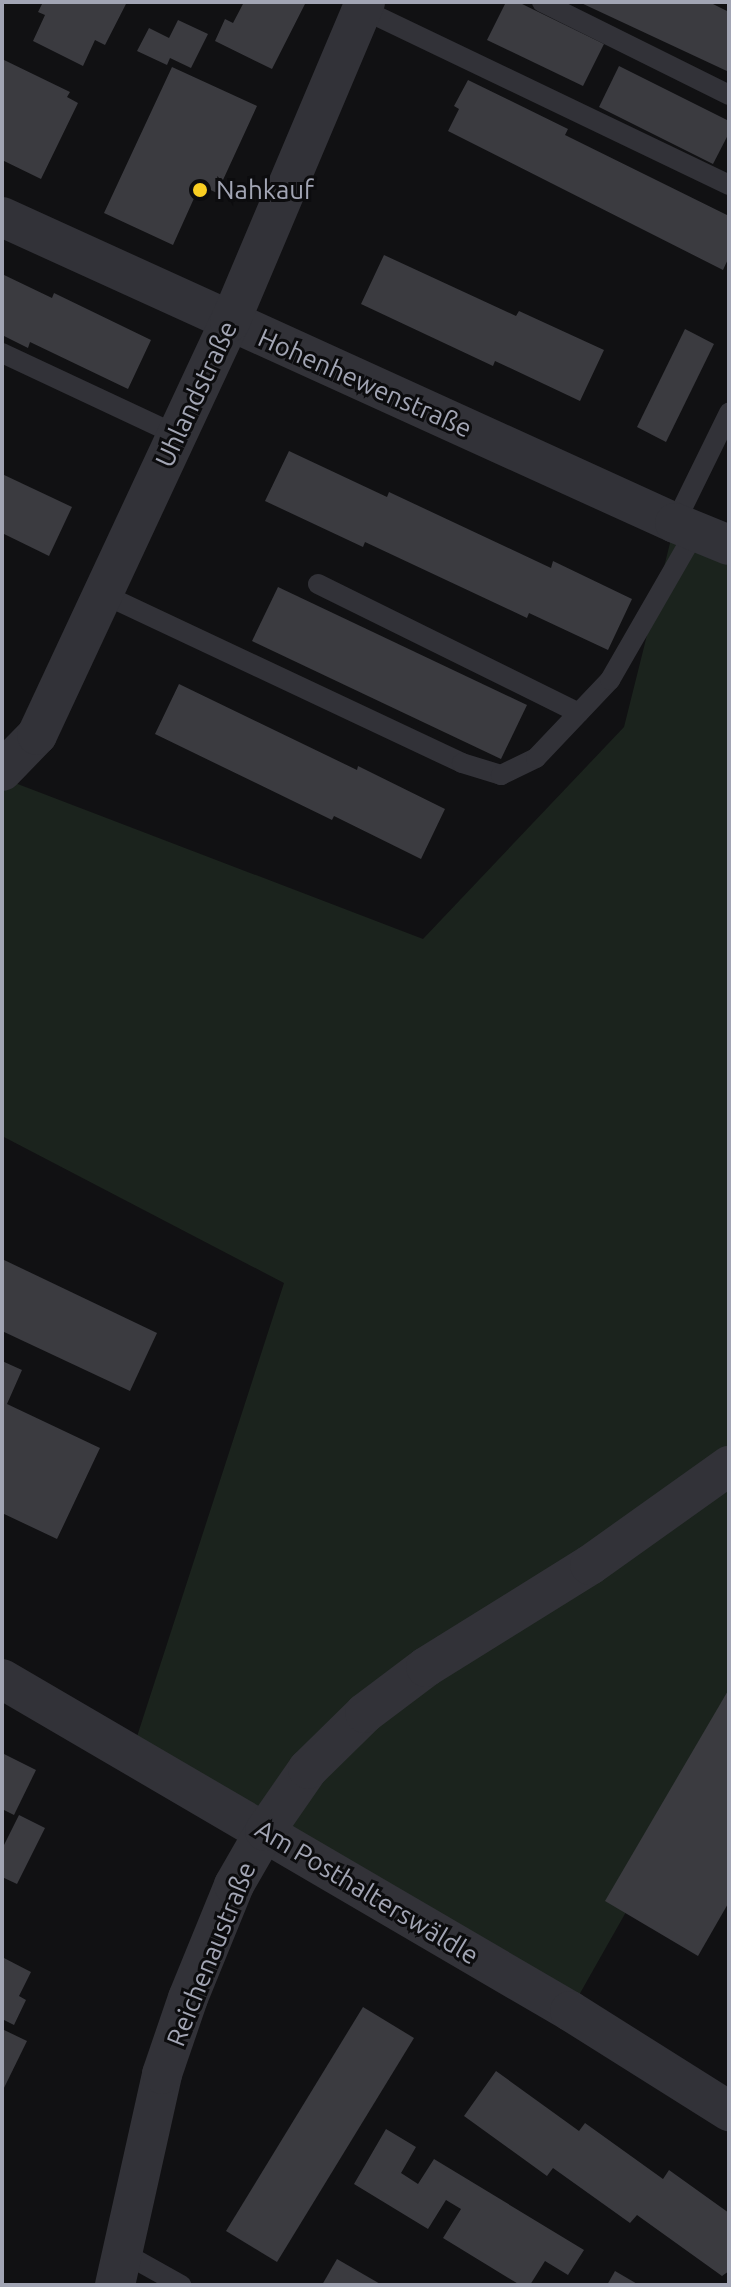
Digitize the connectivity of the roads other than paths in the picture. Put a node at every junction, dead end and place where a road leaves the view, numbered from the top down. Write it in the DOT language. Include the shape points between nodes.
graph roads {
  1 [pos="542,2"];
  2 [pos="363,5"];
  3 [pos="729,95"];
  4 [pos="729,185"];
  5 [pos="2,217"];
  6 [pos="230,322"];
  7 [pos="2,353"];
  8 [pos="729,413"];
  9 [pos="177,435"];
  10 [pos="700,533"];
  11 [pos="318,584"];
  12 [pos="103,594"];
  13 [pos="579,713"];
  14 [pos="2,771"];
  15 [pos="729,1466"];
  16 [pos="2,1679"];
  17 [pos="265,1831"];
  18 [pos="729,2111"];
  19 [pos="118,2269"];
  20 [pos="181,2285"];
  1 -- 3 [label="lane"];
  2 -- 4 [label="lane"];
  2 -- 6 [label="street, Uhlandstraße"];
  5 -- 6 [label="street, Hohenhewenstraße"];
  6 -- 9 [label="street, Uhlandstraße"];
  6 -- 10 [label="street, Hohenhewenstraße"];
  7 -- 9 [label="lane"];
  8 -- 10 [label="lane"];
  9 -- 12 [label="street, Uhlandstraße"];
  10 -- 13 [label="lane" via="610,680"];
  11 -- 13 [label="lane"];
  12 -- 13 [label="lane" via="462,763 501,775 536,758"];
  12 -- 14 [label="street, Uhlandstraße" via="37,735"];
  15 -- 17 [label="street, Reichenaustraße" via="628,1540 426,1667 365,1713 308,1769"];
  16 -- 17 [label="street, Am Posthalterswäldle"];
  17 -- 18 [label="street, Am Posthalterswäldle"];
  17 -- 19 [label="street, Reichenaustraße" via="234,1885 162,2074"];
  19 -- 20 [label="lane"];
}
